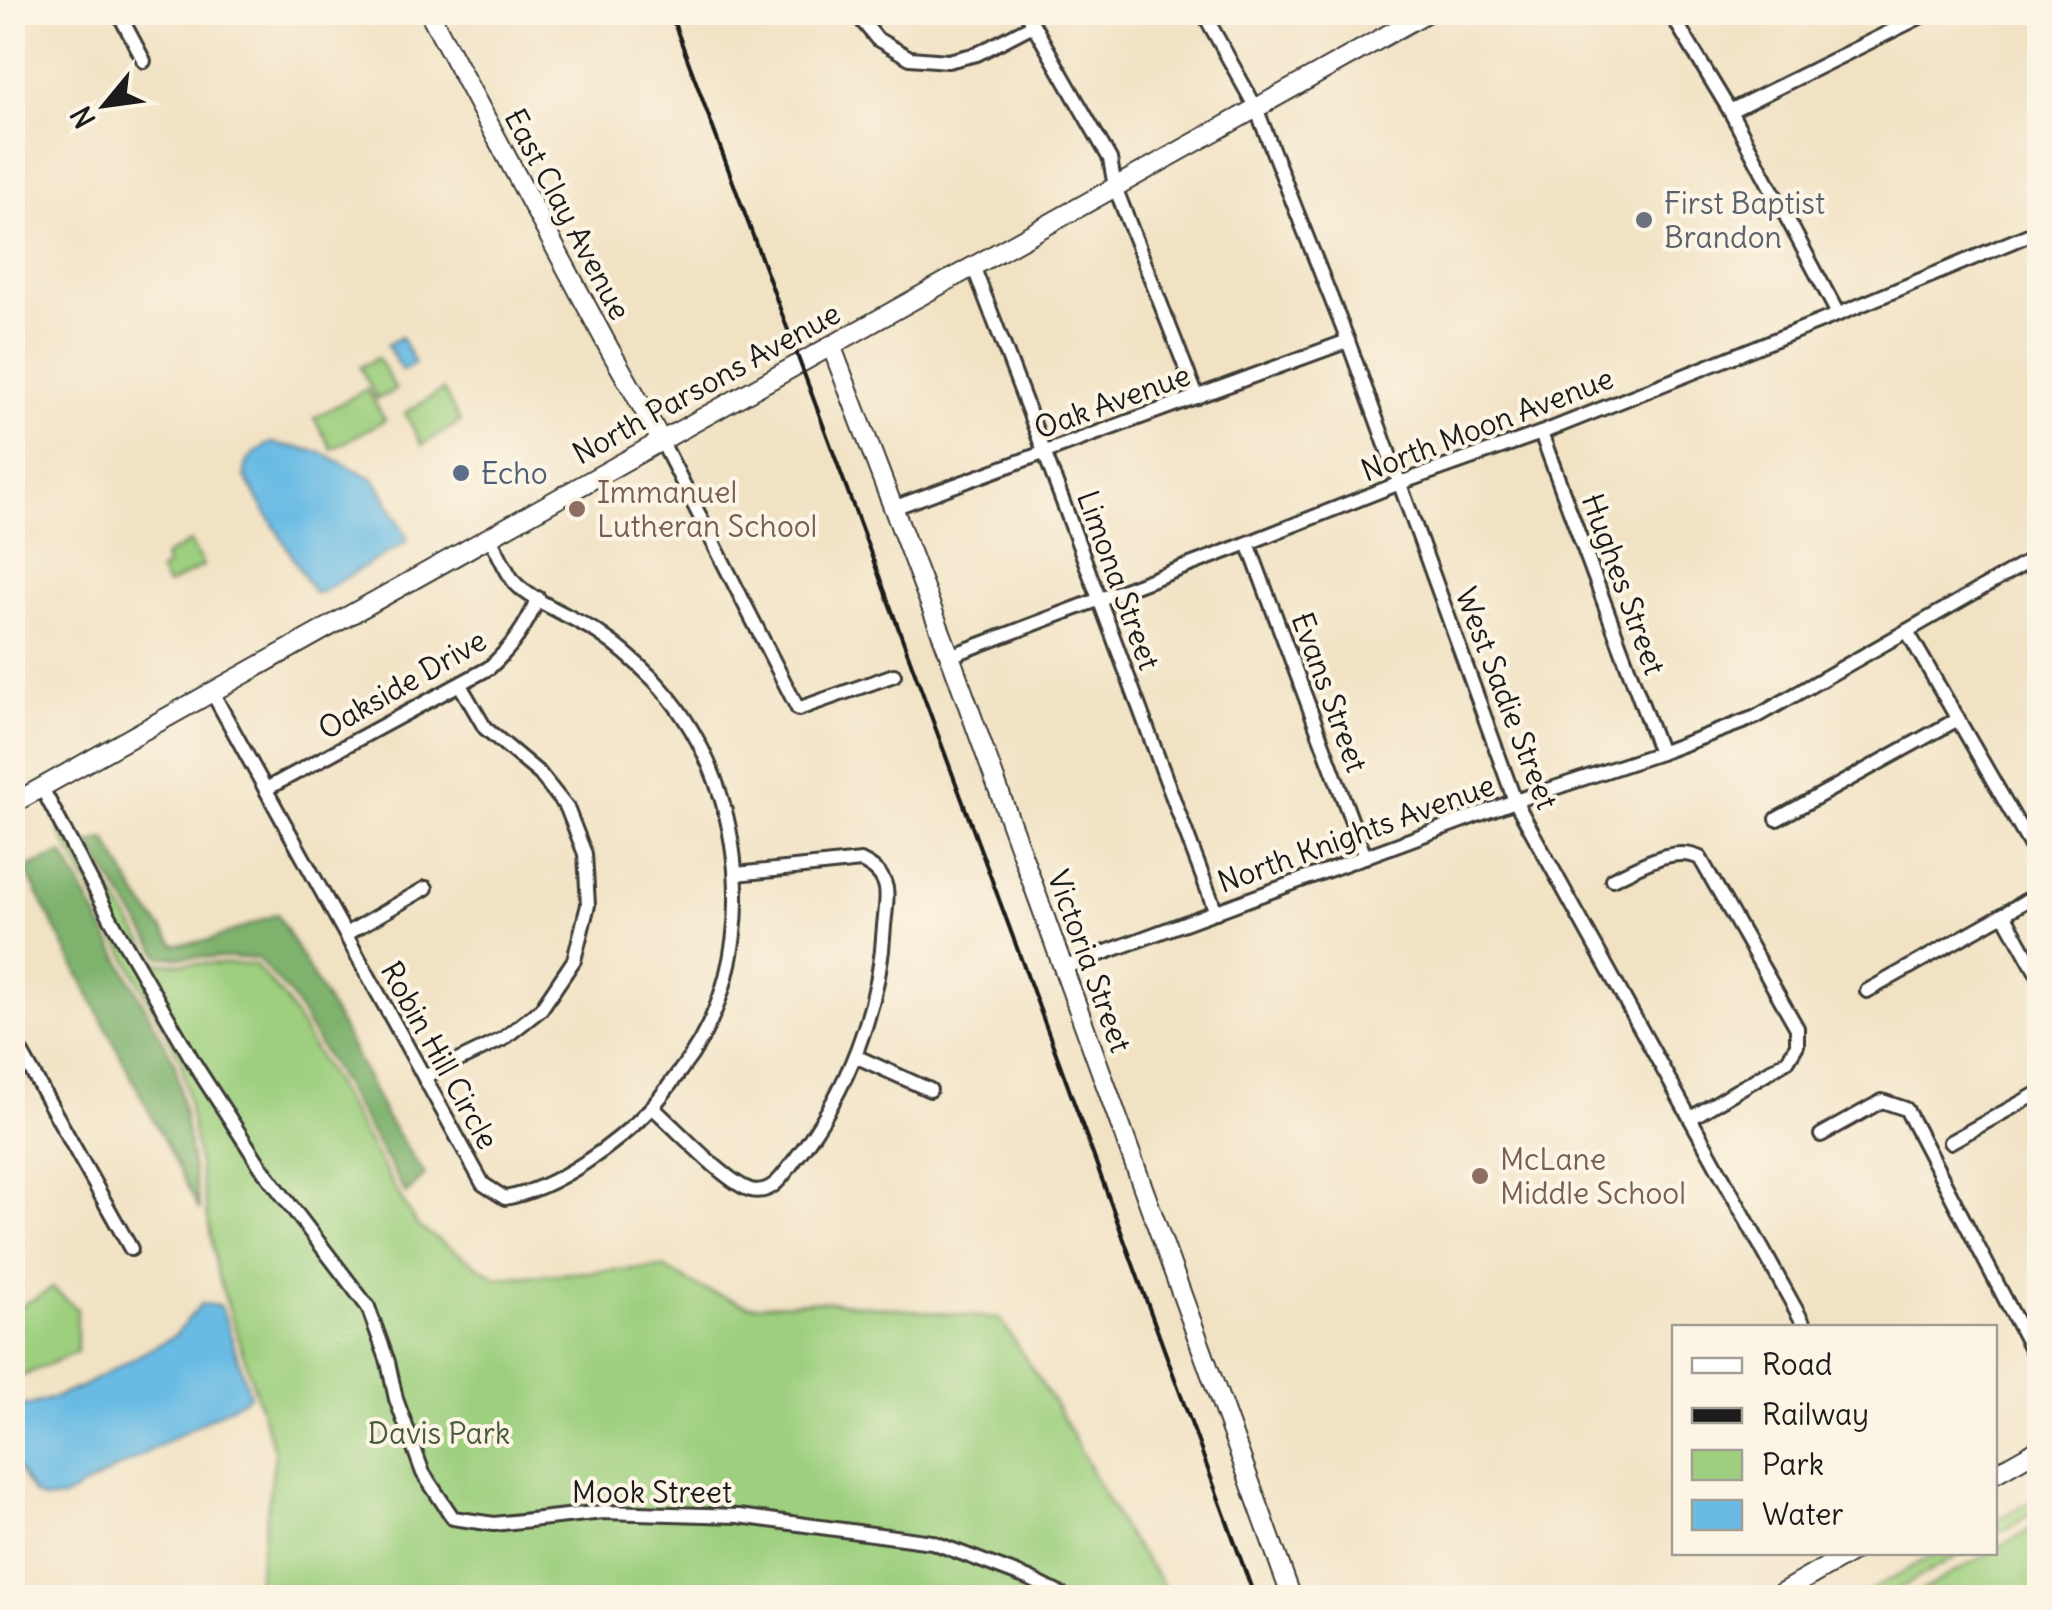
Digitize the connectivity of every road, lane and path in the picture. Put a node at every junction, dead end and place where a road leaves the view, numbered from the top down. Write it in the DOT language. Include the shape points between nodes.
graph roads {
  1 [pos="118,12"];
  2 [pos="428,12"];
  3 [pos="856,12"];
  4 [pos="1203,12"];
  5 [pos="1428,12"];
  6 [pos="1670,12"];
  7 [pos="1930,12"];
  8 [pos="1029,19"];
  9 [pos="144,61"];
  10 [pos="1256,108"];
  11 [pos="1730,111"];
  12 [pos="1115,186"];
  13 [pos="2040,230"];
  14 [pos="973,266"];
  15 [pos="1838,314"];
  16 [pos="1348,341"];
  17 [pos="831,345"];
  18 [pos="1196,397"];
  19 [pos="1541,432"];
  20 [pos="661,440"];
  21 [pos="1046,452"];
  22 [pos="1400,483"];
  23 [pos="893,508"];
  24 [pos="490,536"];
  25 [pos="1248,544"];
  26 [pos="2040,555"];
  27 [pos="538,598"];
  28 [pos="1098,601"];
  29 [pos="1907,631"];
  30 [pos="950,656"];
  31 [pos="894,675"];
  32 [pos="460,685"];
  33 [pos="212,692"];
  34 [pos="1958,718"];
  35 [pos="1660,753"];
  36 [pos="42,788"];
  37 [pos="266,790"];
  38 [pos="1515,801"];
  39 [pos="12,804"];
  40 [pos="1777,819"];
  41 [pos="1365,857"];
  42 [pos="2040,862"];
  43 [pos="736,874"];
  44 [pos="1612,878"];
  45 [pos="426,888"];
  46 [pos="2040,892"];
  47 [pos="1216,912"];
  48 [pos="2004,914"];
  49 [pos="346,934"];
  50 [pos="1063,968"];
  51 [pos="2040,979"];
  52 [pos="1867,991"];
  53 [pos="12,1036"];
  54 [pos="16,1053"];
  55 [pos="855,1056"];
  56 [pos="424,1077"];
  57 [pos="930,1090"];
  58 [pos="2040,1092"];
  59 [pos="652,1107"];
  60 [pos="1691,1118"];
  61 [pos="1821,1135"];
  62 [pos="1950,1142"];
  63 [pos="131,1249"];
  64 [pos="1804,1325"];
  65 [pos="2040,1366"];
  66 [pos="2040,1448"];
  67 [pos="1997,1472"];
  68 [pos="1847,1555"];
  69 [pos="1068,1598"];
  70 [pos="1292,1598"];
  71 [pos="1772,1598"];
  1 -- 9 [label="street"];
  2 -- 20 [label="street, East Clay Avenue"];
  3 -- 8 [label="street" via="877,39 910,58 948,61 977,54"];
  4 -- 10 [label="street, West Sadie Street"];
  5 -- 10 [label="street, North Parsons Avenue"];
  6 -- 11 [label="street"];
  7 -- 11 [label="street"];
  8 -- 12 [label="street" via="1110,159"];
  10 -- 12 [label="street, North Parsons Avenue"];
  10 -- 16 [label="street, West Sadie Street"];
  11 -- 15 [label="street"];
  12 -- 14 [label="street, North Parsons Avenue"];
  12 -- 18 [label="street"];
  13 -- 15 [label="street, North Moon Avenue"];
  14 -- 17 [label="street, North Parsons Avenue"];
  14 -- 21 [label="street, Limona Street"];
  15 -- 19 [label="street, North Moon Avenue"];
  16 -- 18 [label="street, Oak Avenue"];
  16 -- 22 [label="street, West Sadie Street"];
  17 -- 20 [label="street, North Parsons Avenue"];
  17 -- 23 [label="street, Victoria Street"];
  18 -- 21 [label="street, Oak Avenue"];
  19 -- 22 [label="street, North Moon Avenue"];
  19 -- 35 [label="street, Hughes Street"];
  20 -- 24 [label="street, North Parsons Avenue"];
  20 -- 31 [label="street" via="798,709"];
  21 -- 23 [label="street, Oak Avenue"];
  21 -- 28 [label="street, Limona Street"];
  22 -- 25 [label="street, North Moon Avenue"];
  22 -- 38 [label="street, West Sadie Street"];
  23 -- 30 [label="street, Victoria Street"];
  24 -- 27 [label="street, Robin Hill Circle" via="515,582"];
  24 -- 33 [label="street, North Parsons Avenue"];
  25 -- 28 [label="street, North Moon Avenue"];
  25 -- 41 [label="street, Evans Street"];
  26 -- 29 [label="street, North Knights Avenue"];
  27 -- 32 [label="street, Oakside Drive" via="509,650"];
  27 -- 43 [label="street, Robin Hill Circle" via="610,641 678,709 718,788"];
  28 -- 30 [label="street, North Moon Avenue"];
  28 -- 47 [label="street, Limona Street"];
  29 -- 34 [label="street"];
  29 -- 35 [label="street, North Knights Avenue" via="1756,717"];
  30 -- 50 [label="street, Victoria Street"];
  32 -- 37 [label="street, Oakside Drive"];
  32 -- 56 [label="street" via="485,728 540,774 566,808 585,854 588,905 574,960 541,1010 503,1039"];
  33 -- 36 [label="street, North Parsons Avenue"];
  33 -- 37 [label="street, Robin Hill Circle"];
  34 -- 40 [label="street"];
  34 -- 42 [label="street"];
  35 -- 38 [label="street, North Knights Avenue"];
  36 -- 39 [label="street, North Parsons Avenue"];
  36 -- 69 [label="street, Mook Street" via="197,1068 260,1168 368,1308 423,1473 452,1518 494,1524 603,1512 739,1516 932,1542"];
  37 -- 49 [label="street, Robin Hill Circle"];
  38 -- 41 [label="street, North Knights Avenue"];
  38 -- 60 [label="street, West Sadie Street"];
  41 -- 47 [label="street, North Knights Avenue"];
  43 -- 55 [label="street" via="862,861 877,869 886,887 883,946"];
  43 -- 59 [label="street, Robin Hill Circle" via="734,938 719,1000 692,1057"];
  44 -- 60 [label="street" via="1673,854 1700,858 1797,1028 1798,1046 1788,1060"];
  45 -- 49 [label="street"];
  46 -- 48 [label="street"];
  47 -- 50 [label="street, North Knights Avenue"];
  48 -- 51 [label="street"];
  48 -- 52 [label="street"];
  49 -- 56 [label="street, Robin Hill Circle"];
  50 -- 70 [label="street, Victoria Street"];
  53 -- 54 [label="street"];
  54 -- 63 [label="street"];
  55 -- 57 [label="street"];
  55 -- 59 [label="street" via="813,1136 764,1191 747,1189 724,1172"];
  56 -- 59 [label="street, Robin Hill Circle" via="482,1184 505,1198 576,1167"];
  58 -- 62 [label="street"];
  60 -- 64 [label="street, West Sadie Street"];
  61 -- 65 [label="street" via="1882,1101 1906,1108"];
  66 -- 67 [label="street"];
  68 -- 71 [label="street"];
}
